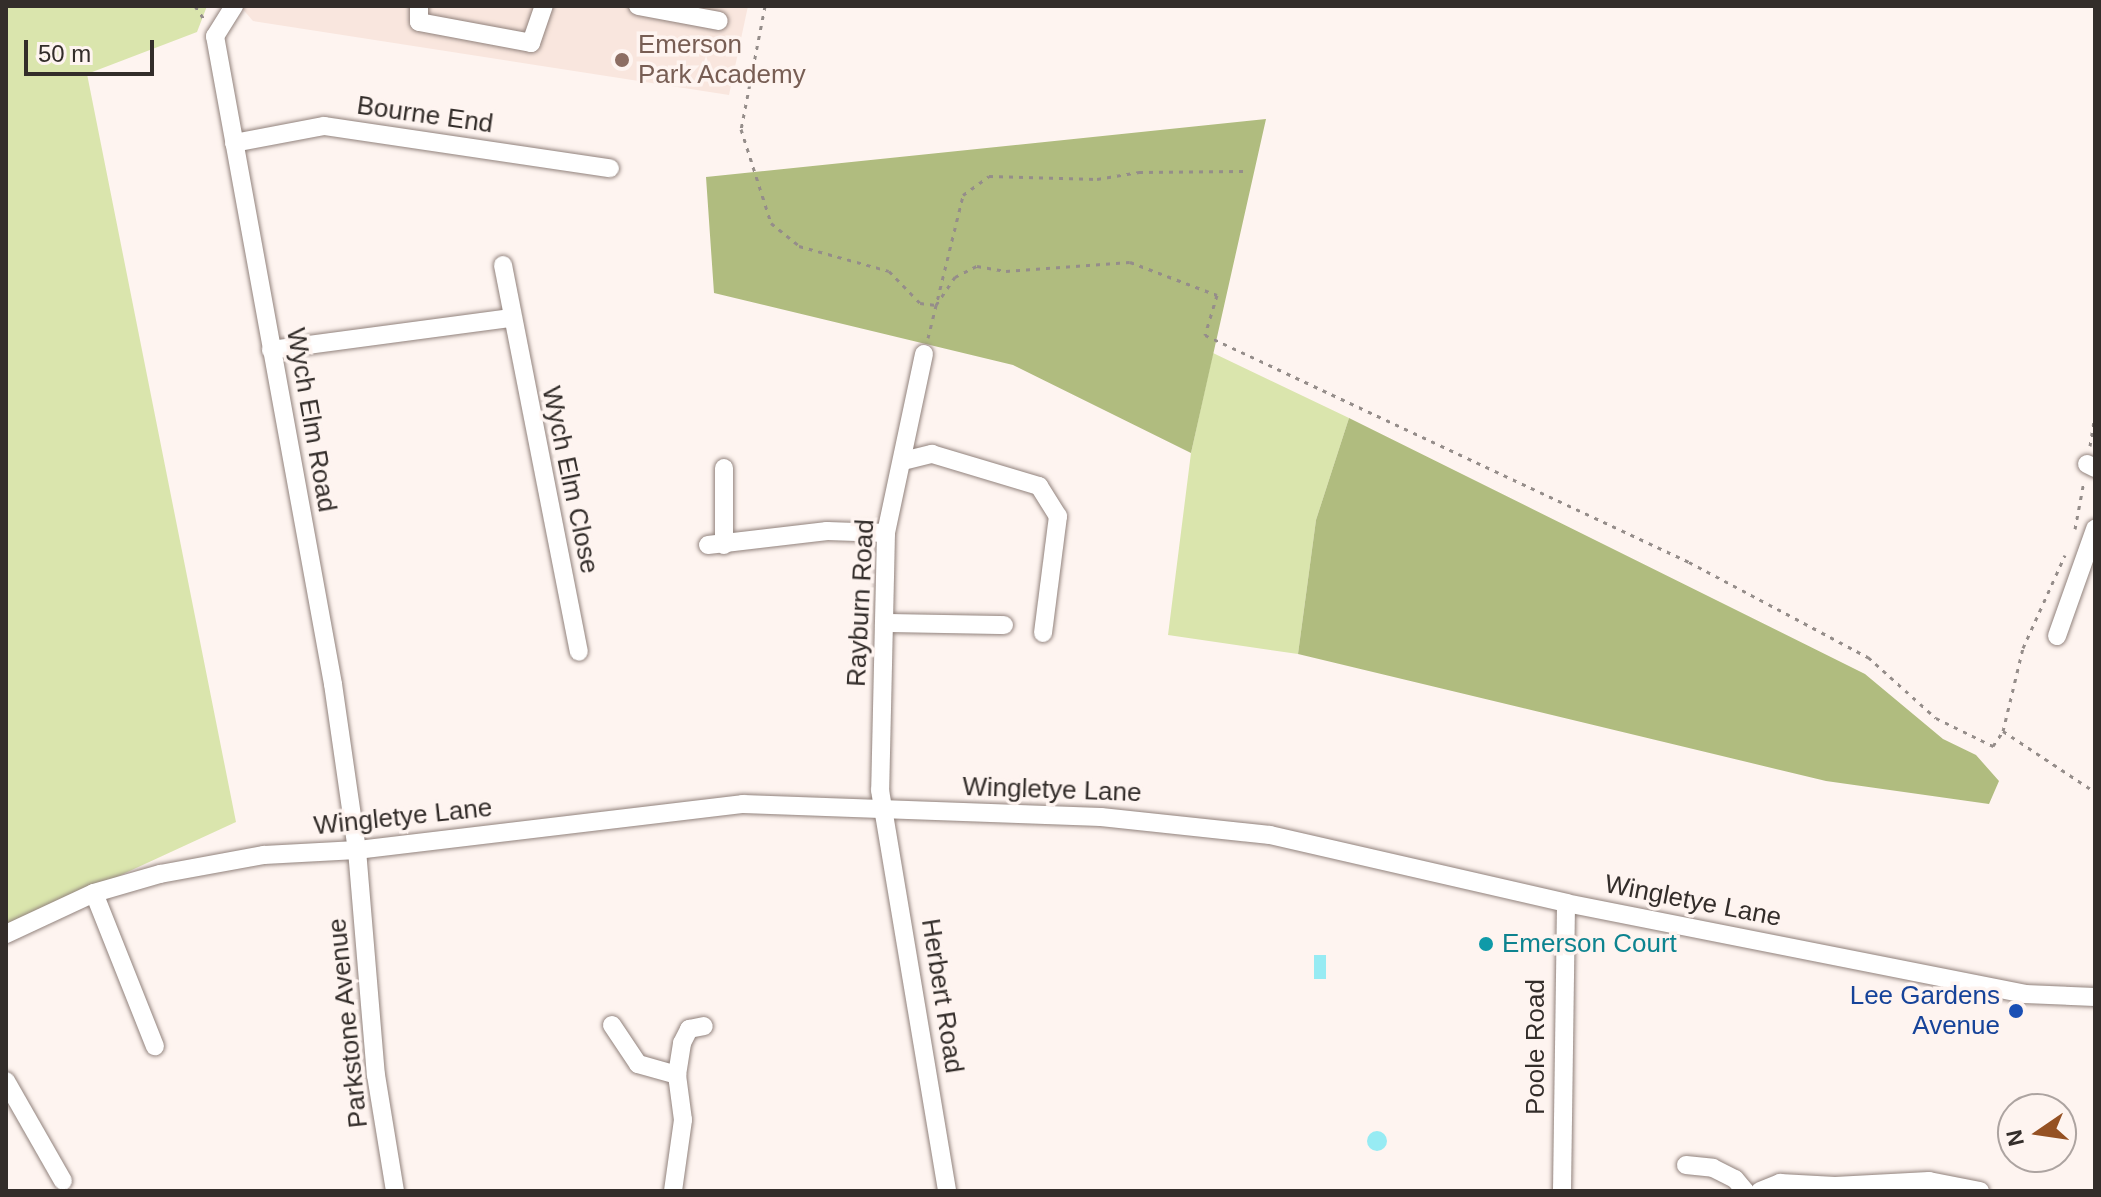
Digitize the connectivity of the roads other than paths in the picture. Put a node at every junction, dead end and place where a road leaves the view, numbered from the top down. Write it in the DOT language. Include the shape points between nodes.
graph roads {
  1 [pos="234,6"];
  2 [pos="419,6"];
  3 [pos="544,6"];
  4 [pos="638,6"];
  5 [pos="719,21"];
  6 [pos="234,143"];
  7 [pos="610,168"];
  8 [pos="503,265"];
  9 [pos="510,318"];
  10 [pos="271,350"];
  11 [pos="924,354"];
  12 [pos="903,461"];
  13 [pos="724,468"];
  14 [pos="2095,529"];
  15 [pos="886,533"];
  16 [pos="884,623"];
  17 [pos="1004,625"];
  18 [pos="1043,633"];
  19 [pos="2057,636"];
  20 [pos="579,652"];
  21 [pos="886,810"];
  22 [pos="357,850"];
  23 [pos="94,893"];
  24 [pos="1566,903"];
  25 [pos="6,934"];
  26 [pos="2095,997"];
  27 [pos="612,1025"];
  28 [pos="704,1026"];
  29 [pos="155,1046"];
  30 [pos="679,1067"];
  31 [pos="6,1081"];
  32 [pos="1686,1165"];
  33 [pos="63,1181"];
  34 [pos="395,1191"];
  35 [pos="673,1191"];
  36 [pos="947,1191"];
  37 [pos="1562,1191"];
  38 [pos="1745,1191"];
  39 [pos="1760,1191"];
  40 [pos="1980,1191"];
  1 -- 6 [label="street, Wych Elm Road" via="215,36"];
  2 -- 3 [label="street" via="419,22 531,43"];
  4 -- 5 [label="street"];
  6 -- 7 [label="street, Bourne End" via="324,126"];
  6 -- 10 [label="street, Wych Elm Road"];
  8 -- 9 [label="street, Wych Elm Close"];
  9 -- 10 [label="street"];
  9 -- 20 [label="street, Wych Elm Close"];
  10 -- 22 [label="street, Wych Elm Road" via="333,684"];
  11 -- 12 [label="street, Rayburn Road"];
  12 -- 15 [label="street, Rayburn Road"];
  12 -- 18 [label="street" via="932,454 1039,486 1058,516"];
  13 -- 15 [label="street" via="716,545 827,531"];
  14 -- 19 [label="street"];
  15 -- 16 [label="street, Rayburn Road"];
  16 -- 17 [label="street"];
  16 -- 21 [label="street, Rayburn Road" via="880,790"];
  21 -- 22 [label="street, Wingletye Lane" via="686,807"];
  21 -- 24 [label="street, Wingletye Lane" via="1101,817 1255,833"];
  21 -- 36 [label="street, Herbert Road"];
  22 -- 23 [label="street, Wingletye Lane" via="264,855 160,874"];
  22 -- 34 [label="street, Parkstone Avenue" via="376,1075"];
  23 -- 25 [label="street, Wingletye Lane"];
  23 -- 29 [label="street"];
  24 -- 26 [label="street, Wingletye Lane" via="2025,994"];
  24 -- 37 [label="street, Poole Road"];
  27 -- 30 [label="street" via="638,1064"];
  28 -- 30 [label="street" via="684,1036"];
  30 -- 35 [label="street" via="683,1120"];
  31 -- 33 [label="street"];
  32 -- 38 [label="street" via="1713,1168"];
  39 -- 40 [label="street" via="1780,1183 1929,1181"];
}
